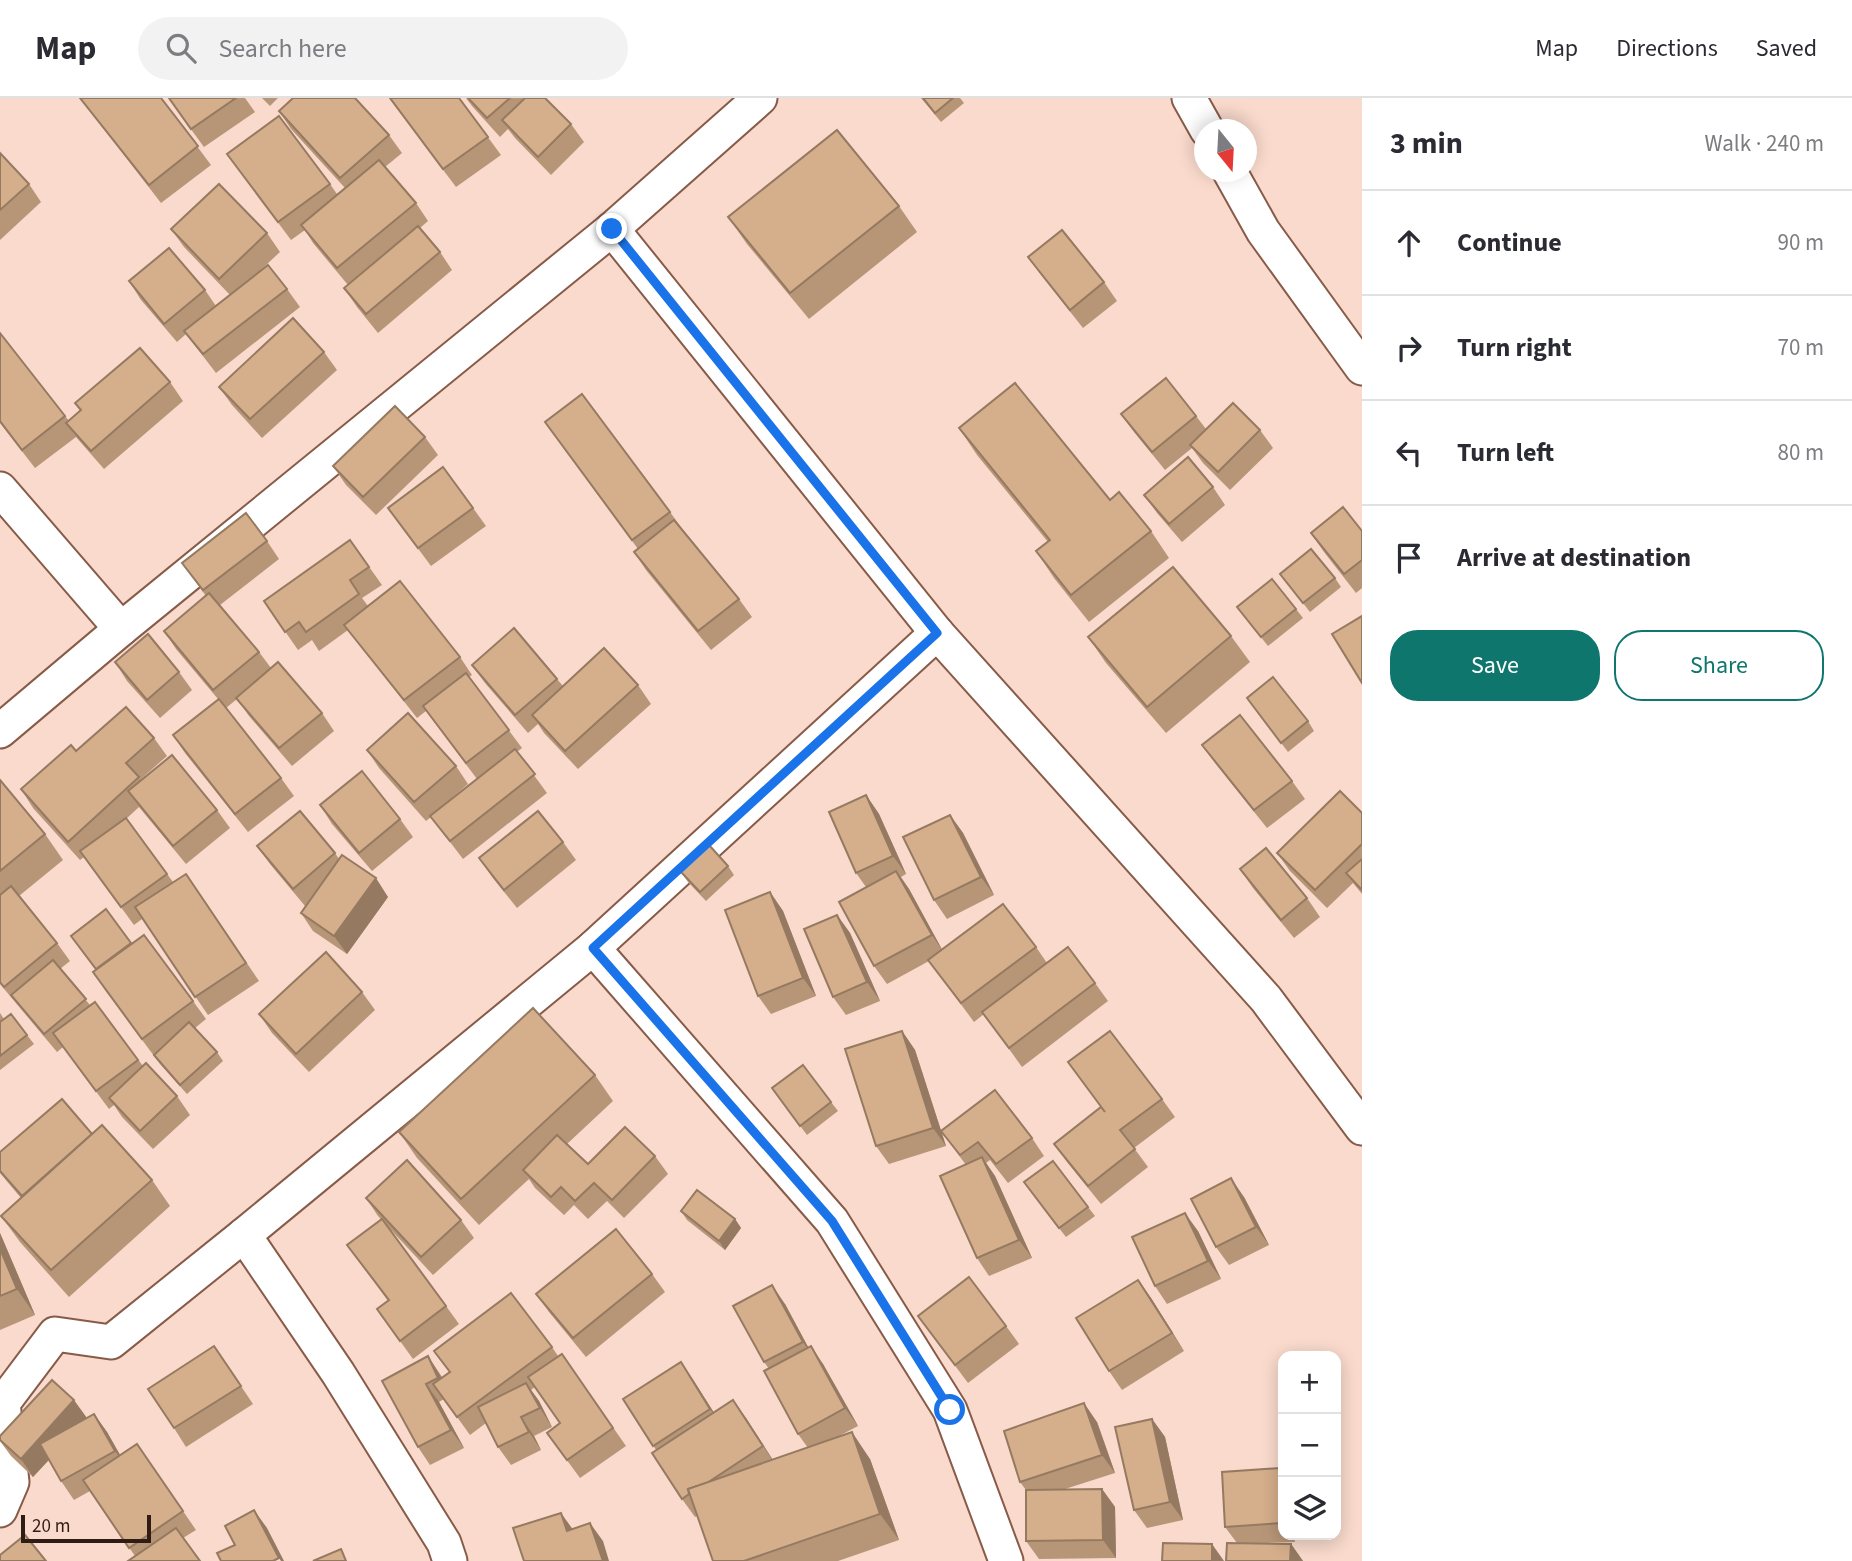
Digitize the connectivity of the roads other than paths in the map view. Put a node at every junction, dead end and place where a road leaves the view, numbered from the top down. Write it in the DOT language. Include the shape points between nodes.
graph roads {
  1 [pos="760,98"];
  2 [pos="1189,98"];
  3 [pos="1201,119"];
  4 [pos="1236,182"];
  5 [pos="612,229"];
  6 [pos="1362,368"];
  7 [pos="0,489"];
  8 [pos="121,629"];
  9 [pos="937,633"];
  10 [pos="0,732"];
  11 [pos="593,948"];
  12 [pos="1362,1128"];
  13 [pos="244,1236"];
  14 [pos="0,1510"];
  15 [pos="450,1561"];
  16 [pos="1006,1561"];
  1 -- 5 [label="street"];
  2 -- 3 [label="street"];
  4 -- 6 [label="street" via="1263,231"];
  5 -- 8 [label="street"];
  5 -- 9 [label="street"];
  7 -- 8 [label="street"];
  8 -- 10 [label="street"];
  9 -- 11 [label="street"];
  9 -- 12 [label="street" via="1266,999"];
  11 -- 13 [label="street"];
  11 -- 16 [label="street" via="832,1221 950,1410"];
  13 -- 14 [label="street" via="111,1342 55,1334 3,1403 12,1482"];
  13 -- 15 [label="street" via="338,1373 444,1543"];
}
